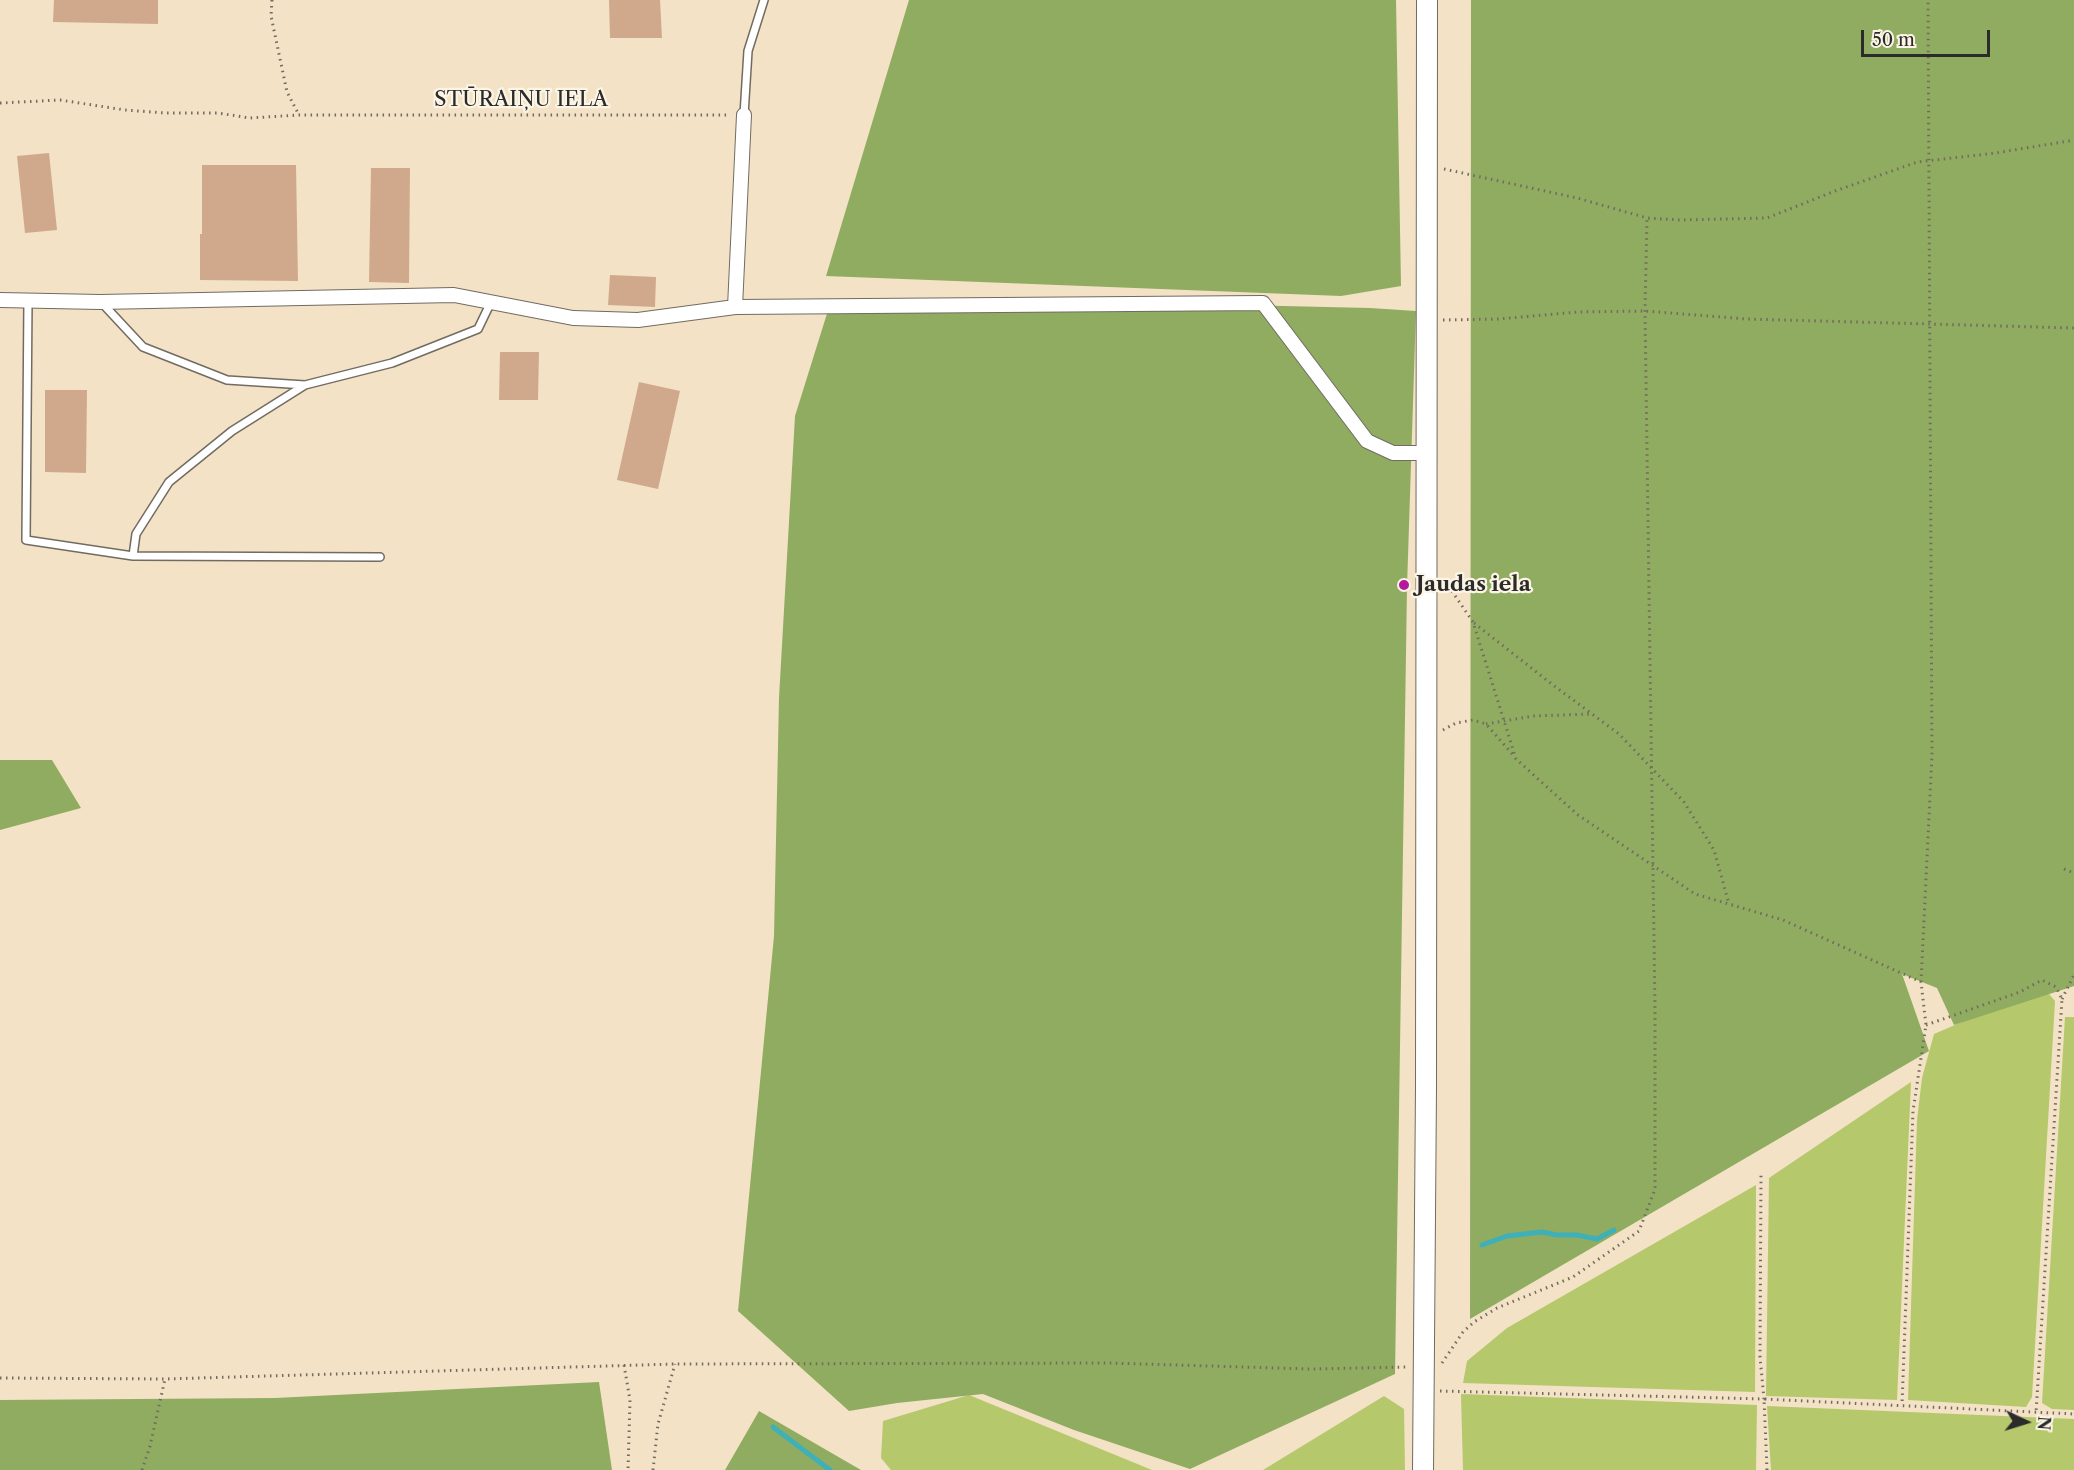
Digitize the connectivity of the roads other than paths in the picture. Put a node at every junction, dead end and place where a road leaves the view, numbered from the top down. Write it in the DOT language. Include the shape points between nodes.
graph roads {
  1 [pos="764,0"];
  2 [pos="1427,0"];
  3 [pos="744,115"];
  4 [pos="0,300"];
  5 [pos="28,300"];
  6 [pos="100,302"];
  7 [pos="491,302"];
  8 [pos="735,307"];
  9 [pos="305,385"];
  10 [pos="1425,453"];
  11 [pos="133,556"];
  12 [pos="380,557"];
  13 [pos="1423,1470"];
  1 -- 3 [label="lane" via="748,51"];
  2 -- 10 [label="main road"];
  3 -- 8 [label="street"];
  4 -- 5 [label="street"];
  5 -- 6 [label="street"];
  5 -- 11 [label="lane" via="26,540"];
  6 -- 7 [label="street" via="454,295"];
  6 -- 9 [label="lane" via="142,347 227,380"];
  7 -- 8 [label="street" via="573,318 638,320"];
  7 -- 9 [label="lane" via="478,329 392,363"];
  8 -- 10 [label="street" via="1263,303 1367,441 1393,453"];
  9 -- 11 [label="lane" via="232,431 169,482 136,534"];
  10 -- 13 [label="main road"];
  11 -- 12 [label="lane"];
}
